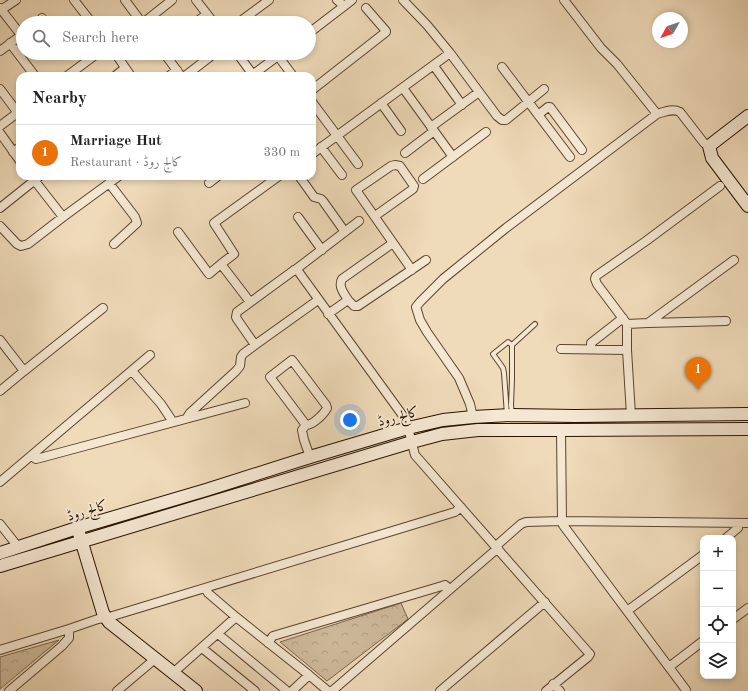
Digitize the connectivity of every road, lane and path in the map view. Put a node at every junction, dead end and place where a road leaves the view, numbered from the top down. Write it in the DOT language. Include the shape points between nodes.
graph roads {
  1 [pos="16,0"];
  2 [pos="74,0"];
  3 [pos="125,0"];
  4 [pos="172,0"];
  5 [pos="196,0"];
  6 [pos="269,0"];
  7 [pos="337,0"];
  8 [pos="352,0"];
  9 [pos="403,0"];
  10 [pos="564,0"];
  11 [pos="344,6"];
  12 [pos="366,8"];
  13 [pos="1,9"];
  14 [pos="207,14"];
  15 [pos="87,16"];
  16 [pos="138,16"];
  17 [pos="152,16"];
  18 [pos="204,16"];
  19 [pos="247,16"];
  20 [pos="16,27"];
  21 [pos="316,28"];
  22 [pos="16,38"];
  23 [pos="10,43"];
  24 [pos="0,51"];
  25 [pos="16,51"];
  26 [pos="450,53"];
  27 [pos="23,60"];
  28 [pos="89,60"];
  29 [pos="120,60"];
  30 [pos="169,60"];
  31 [pos="206,60"];
  32 [pos="241,60"];
  33 [pos="272,60"];
  34 [pos="284,60"];
  35 [pos="434,66"];
  36 [pos="502,67"];
  37 [pos="125,68"];
  38 [pos="32,72"];
  39 [pos="72,72"];
  40 [pos="120,72"];
  41 [pos="128,72"];
  42 [pos="178,72"];
  43 [pos="190,72"];
  44 [pos="250,72"];
  45 [pos="256,72"];
  46 [pos="291,72"];
  47 [pos="316,87"];
  48 [pos="403,88"];
  49 [pos="0,89"];
  50 [pos="544,89"];
  51 [pos="479,92"];
  52 [pos="528,102"];
  53 [pos="381,103"];
  54 [pos="462,105"];
  55 [pos="316,107"];
  56 [pos="16,108"];
  57 [pos="16,114"];
  58 [pos="538,114"];
  59 [pos="656,114"];
  60 [pos="748,116"];
  61 [pos="0,126"];
  62 [pos="433,129"];
  63 [pos="401,131"];
  64 [pos="486,132"];
  65 [pos="0,133"];
  66 [pos="337,136"];
  67 [pos="709,146"];
  68 [pos="321,147"];
  69 [pos="16,148"];
  70 [pos="582,150"];
  71 [pos="316,151"];
  72 [pos="405,153"];
  73 [pos="453,157"];
  74 [pos="570,157"];
  75 [pos="358,164"];
  76 [pos="342,175"];
  77 [pos="423,179"];
  78 [pos="32,180"];
  79 [pos="37,180"];
  80 [pos="113,180"];
  81 [pos="213,180"];
  82 [pos="274,180"];
  83 [pos="302,180"];
  84 [pos="109,183"];
  85 [pos="210,183"];
  86 [pos="720,186"];
  87 [pos="748,206"];
  88 [pos="0,208"];
  89 [pos="374,216"];
  90 [pos="64,217"];
  91 [pos="298,217"];
  92 [pos="359,222"];
  93 [pos="0,226"];
  94 [pos="178,232"];
  95 [pos="345,232"];
  96 [pos="394,243"];
  97 [pos="114,244"];
  98 [pos="322,250"];
  99 [pos="426,260"];
  100 [pos="734,260"];
  101 [pos="221,264"];
  102 [pos="295,270"];
  103 [pos="412,270"];
  104 [pos="318,300"];
  105 [pos="348,300"];
  106 [pos="250,302"];
  107 [pos="103,308"];
  108 [pos="328,314"];
  109 [pos="625,321"];
  110 [pos="726,321"];
  111 [pos="648,323"];
  112 [pos="535,324"];
  113 [pos="0,340"];
  114 [pos="255,344"];
  115 [pos="512,345"];
  116 [pos="561,349"];
  117 [pos="591,349"];
  118 [pos="628,350"];
  119 [pos="150,355"];
  120 [pos="24,371"];
  121 [pos="132,371"];
  122 [pos="0,391"];
  123 [pos="245,403"];
  124 [pos="748,414"];
  125 [pos="509,415"];
  126 [pos="630,415"];
  127 [pos="473,416"];
  128 [pos="575,416"];
  129 [pos="189,418"];
  130 [pos="173,422"];
  131 [pos="306,425"];
  132 [pos="408,428"];
  133 [pos="748,429"];
  134 [pos="562,430"];
  135 [pos="575,430"];
  136 [pos="412,442"];
  137 [pos="31,456"];
  138 [pos="310,457"];
  139 [pos="0,482"];
  140 [pos="461,506"];
  141 [pos="562,521"];
  142 [pos="738,523"];
  143 [pos="748,523"];
  144 [pos="0,524"];
  145 [pos="77,528"];
  146 [pos="730,535"];
  147 [pos="81,541"];
  148 [pos="497,547"];
  149 [pos="19,548"];
  150 [pos="0,553"];
  151 [pos="700,557"];
  152 [pos="0,566"];
  153 [pos="205,588"];
  154 [pos="450,589"];
  155 [pos="545,602"];
  156 [pos="748,608"];
  157 [pos="627,611"];
  158 [pos="736,617"];
  159 [pos="106,618"];
  160 [pos="236,618"];
  161 [pos="69,629"];
  162 [pos="218,634"];
  163 [pos="700,643"];
  164 [pos="268,644"];
  165 [pos="202,648"];
  166 [pos="0,650"];
  167 [pos="155,659"];
  168 [pos="669,666"];
  169 [pos="173,674"];
  170 [pos="309,675"];
  171 [pos="553,684"];
  172 [pos="686,690"];
  173 [pos="9,691"];
  174 [pos="117,691"];
  175 [pos="196,691"];
  176 [pos="255,691"];
  177 [pos="287,691"];
  178 [pos="292,691"];
  179 [pos="328,691"];
  180 [pos="332,691"];
  181 [pos="440,691"];
  182 [pos="546,691"];
  183 [pos="560,691"];
  1 -- 13 [label="street"];
  2 -- 15 [label="street"];
  3 -- 16 [label="street"];
  4 -- 17 [label="street"];
  5 -- 14 [label="street"];
  6 -- 19 [label="street"];
  7 -- 11 [label="street"];
  8 -- 11 [label="street"];
  9 -- 26 [label="street"];
  10 -- 59 [label="street"];
  11 -- 21 [label="street"];
  12 -- 47 [label="street" via="386,32"];
  13 -- 20 [label="street"];
  14 -- 18 [label="street"];
  22 -- 23 [label="street"];
  23 -- 24 [label="street"];
  23 -- 25 [label="street"];
  26 -- 35 [label="street"];
  26 -- 51 [label="street"];
  27 -- 38 [label="street"];
  28 -- 39 [label="street"];
  29 -- 37 [label="street"];
  30 -- 42 [label="street"];
  31 -- 43 [label="street"];
  32 -- 44 [label="street"];
  33 -- 45 [label="street"];
  34 -- 46 [label="street"];
  35 -- 48 [label="street"];
  35 -- 54 [label="street"];
  36 -- 52 [label="street"];
  37 -- 40 [label="street"];
  37 -- 41 [label="street"];
  48 -- 53 [label="street"];
  48 -- 62 [label="street"];
  49 -- 56 [label="street"];
  50 -- 52 [label="street"];
  51 -- 52 [label="street" via="502,120 506,120"];
  51 -- 54 [label="street"];
  52 -- 58 [label="street"];
  53 -- 63 [label="street"];
  53 -- 66 [label="street"];
  54 -- 62 [label="street"];
  55 -- 66 [label="street"];
  57 -- 61 [label="street"];
  58 -- 70 [label="street" via="550,108"];
  58 -- 74 [label="street"];
  59 -- 67 [label="street" via="669,110 680,112"];
  59 -- 127 [label="street" via="506,228 443,279 416,307 427,332 459,378"];
  60 -- 67 [label="main road"];
  62 -- 72 [label="street"];
  62 -- 73 [label="street"];
  64 -- 73 [label="street"];
  65 -- 69 [label="street"];
  66 -- 68 [label="street"];
  66 -- 75 [label="street"];
  67 -- 87 [label="main road" via="712,158"];
  68 -- 71 [label="street"];
  68 -- 76 [label="street"];
  73 -- 77 [label="street"];
  78 -- 88 [label="street"];
  79 -- 90 [label="street"];
  80 -- 84 [label="street"];
  81 -- 85 [label="street"];
  82 -- 101 [label="street" via="214,224 234,254"];
  83 -- 95 [label="street" via="314,197 323,201"];
  84 -- 90 [label="street"];
  84 -- 97 [label="street" via="137,223"];
  86 -- 109 [label="street" via="596,276 597,284"];
  89 -- 89 [label="street" via="413,190 414,186 400,166 391,166 356,190"];
  89 -- 96 [label="street"];
  90 -- 93 [label="street" via="28,244 21,246"];
  91 -- 98 [label="street"];
  92 -- 95 [label="street"];
  94 -- 101 [label="street" via="209,274"];
  95 -- 98 [label="street"];
  96 -- 103 [label="street"];
  96 -- 105 [label="street" via="342,279 341,287"];
  98 -- 102 [label="street"];
  99 -- 103 [label="street"];
  100 -- 111 [label="street"];
  101 -- 106 [label="street"];
  102 -- 104 [label="street" via="300,273"];
  102 -- 106 [label="street"];
  103 -- 105 [label="street" via="358,306 354,306"];
  104 -- 108 [label="street"];
  104 -- 114 [label="street"];
  105 -- 108 [label="street"];
  106 -- 114 [label="street" via="237,312 236,317"];
  107 -- 120 [label="street"];
  108 -- 132 [label="street" via="406,420"];
  109 -- 111 [label="street"];
  109 -- 117 [label="street" via="591,343"];
  109 -- 118 [label="street"];
  110 -- 111 [label="street"];
  112 -- 115 [label="lane"];
  113 -- 120 [label="street"];
  114 -- 129 [label="street" via="241,357 240,366 190,413"];
  115 -- 125 [label="lane"];
  115 -- 125 [label="lane" via="508,342 493,354 503,368"];
  116 -- 117 [label="street"];
  117 -- 118 [label="street"];
  118 -- 126 [label="street"];
  119 -- 121 [label="street"];
  120 -- 122 [label="street"];
  121 -- 130 [label="street"];
  121 -- 137 [label="street"];
  123 -- 129 [label="street"];
  124 -- 126 [label="main road, کالج روڈ"];
  125 -- 127 [label="main road, کالج روڈ"];
  125 -- 128 [label="main road, کالج روڈ"];
  126 -- 128 [label="main road, کالج روڈ"];
  127 -- 132 [label="main road, کالج روڈ"];
  128 -- 135 [label="main road"];
  129 -- 130 [label="street"];
  130 -- 137 [label="street" via="36,459"];
  131 -- 131 [label="street" via="324,414 327,408 292,360 270,376"];
  131 -- 138 [label="street" via="302,432"];
  132 -- 136 [label="street"];
  132 -- 138 [label="main road, کالج روڈ"];
  133 -- 135 [label="main road, کالج روڈ"];
  134 -- 135 [label="main road, کالج روڈ"];
  134 -- 136 [label="main road, کالج روڈ" via="469,430"];
  134 -- 141 [label="street"];
  136 -- 140 [label="street" via="415,455"];
  136 -- 147 [label="main road, کالج روڈ"];
  137 -- 139 [label="street"];
  138 -- 145 [label="main road, کالج روڈ"];
  140 -- 148 [label="street"];
  140 -- 153 [label="street" via="455,512"];
  141 -- 142 [label="street"];
  141 -- 148 [label="street" via="526,522"];
  141 -- 157 [label="street"];
  142 -- 143 [label="street"];
  142 -- 146 [label="street" via="738,528"];
  144 -- 149 [label="street"];
  145 -- 147 [label="main road"];
  145 -- 149 [label="main road, کالج روڈ"];
  147 -- 152 [label="main road, کالج روڈ"];
  147 -- 159 [label="main road"];
  148 -- 154 [label="street"];
  148 -- 155 [label="street"];
  149 -- 150 [label="main road, کالج روڈ"];
  151 -- 157 [label="street"];
  153 -- 159 [label="street"];
  153 -- 160 [label="street"];
  154 -- 164 [label="street" via="445,585 273,636"];
  154 -- 180 [label="street"];
  155 -- 171 [label="street" via="590,654"];
  155 -- 181 [label="street"];
  156 -- 158 [label="street"];
  157 -- 168 [label="street"];
  159 -- 161 [label="street" via="98,618"];
  159 -- 167 [label="main road"];
  160 -- 162 [label="street"];
  160 -- 164 [label="street"];
  161 -- 166 [label="street"];
  161 -- 173 [label="street" via="69,638 62,646"];
  162 -- 165 [label="street"];
  162 -- 177 [label="street"];
  163 -- 168 [label="street"];
  164 -- 170 [label="street"];
  165 -- 169 [label="street"];
  165 -- 176 [label="street"];
  167 -- 169 [label="main road"];
  167 -- 174 [label="street"];
  168 -- 172 [label="street"];
  169 -- 175 [label="main road"];
  170 -- 178 [label="street"];
  170 -- 179 [label="street"];
  171 -- 182 [label="street"];
  171 -- 183 [label="street"];
}
